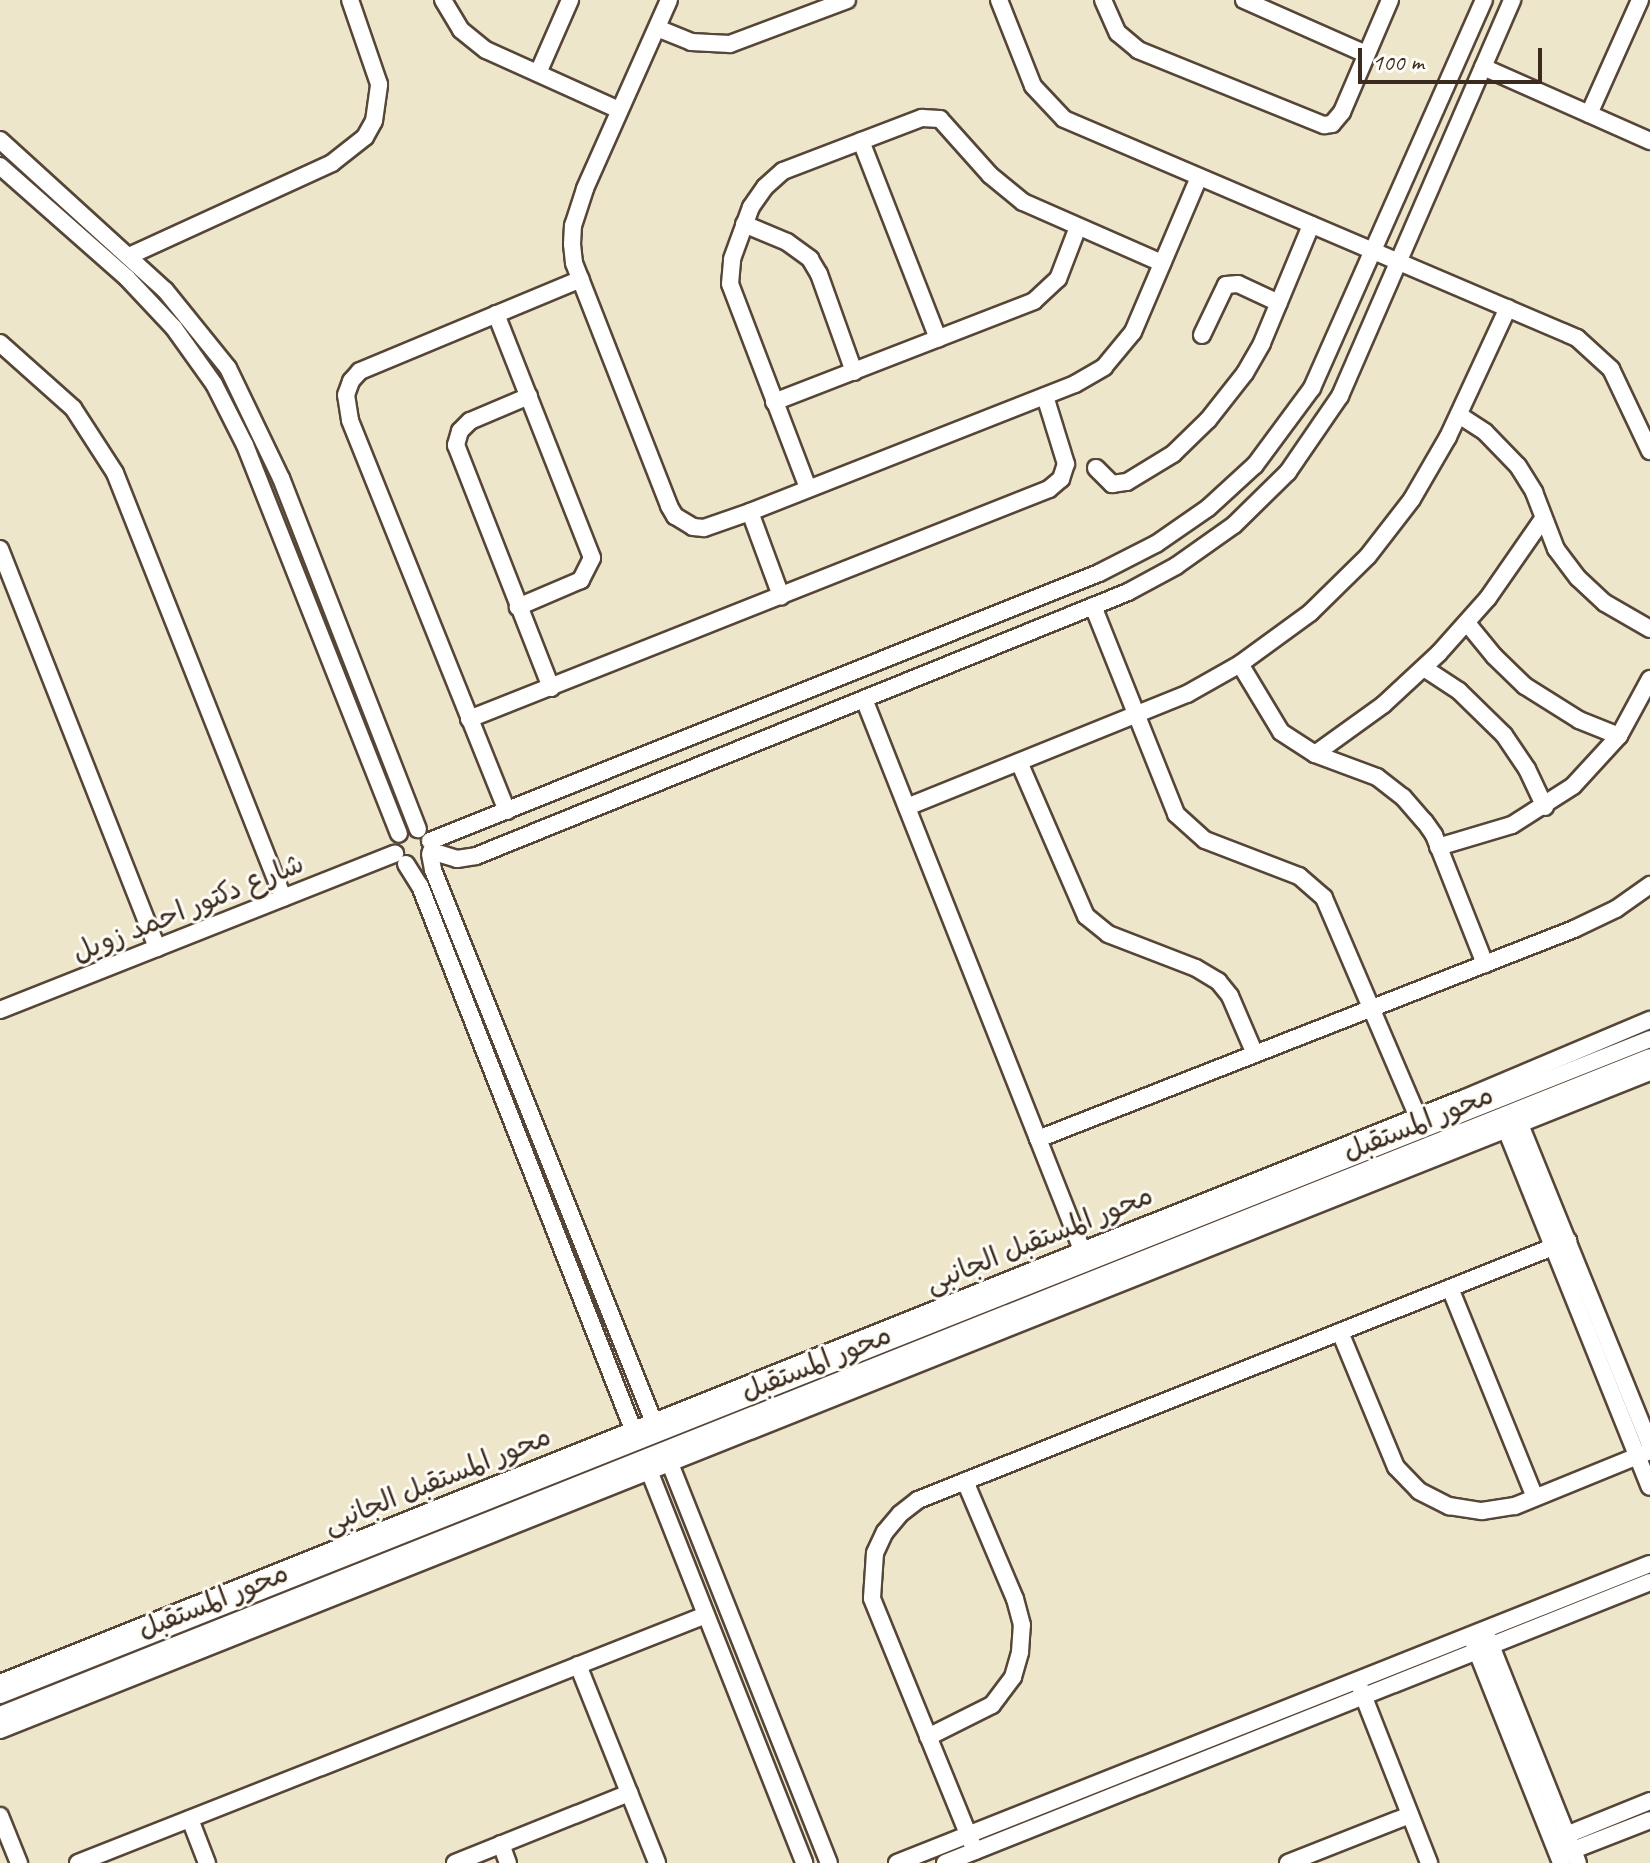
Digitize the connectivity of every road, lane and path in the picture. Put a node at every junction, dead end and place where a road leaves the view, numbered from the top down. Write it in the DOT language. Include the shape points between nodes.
graph roads {
  1 [pos="350,0"];
  2 [pos="443,0"];
  3 [pos="570,0"];
  4 [pos="669,0"];
  5 [pos="847,0"];
  6 [pos="999,0"];
  7 [pos="1103,0"];
  8 [pos="1244,0"];
  9 [pos="1390,0"];
  10 [pos="1484,0"];
  11 [pos="1512,0"];
  12 [pos="1643,4"];
  13 [pos="810,7"];
  14 [pos="657,28"];
  15 [pos="1366,54"];
  16 [pos="1483,67"];
  17 [pos="538,73"];
  18 [pos="619,110"];
  19 [pos="1589,114"];
  20 [pos="0,140"];
  21 [pos="861,141"];
  22 [pos="1650,141"];
  23 [pos="0,166"];
  24 [pos="1199,177"];
  25 [pos="744,224"];
  26 [pos="1311,225"];
  27 [pos="1078,227"];
  28 [pos="1375,252"];
  29 [pos="129,256"];
  30 [pos="1399,261"];
  31 [pos="1162,263"];
  32 [pos="581,279"];
  33 [pos="1279,303"];
  34 [pos="1508,308"];
  35 [pos="496,314"];
  36 [pos="1202,335"];
  37 [pos="938,339"];
  38 [pos="0,343"];
  39 [pos="854,372"];
  40 [pos="529,396"];
  41 [pos="1045,396"];
  42 [pos="774,402"];
  43 [pos="1459,415"];
  44 [pos="1650,451"];
  45 [pos="1096,468"];
  46 [pos="808,488"];
  47 [pos="750,512"];
  48 [pos="1543,519"];
  49 [pos="0,549"];
  50 [pos="4,573"];
  51 [pos="781,596"];
  52 [pos="1093,606"];
  53 [pos="518,607"];
  54 [pos="1467,623"];
  55 [pos="1650,629"];
  56 [pos="1240,664"];
  57 [pos="1424,668"];
  58 [pos="837,679"];
  59 [pos="1650,679"];
  60 [pos="551,688"];
  61 [pos="856,702"];
  62 [pos="1135,715"];
  63 [pos="469,719"];
  64 [pos="1619,736"];
  65 [pos="1315,754"];
  66 [pos="1019,762"];
  67 [pos="907,807"];
  68 [pos="1545,807"];
  69 [pos="507,811"];
  70 [pos="399,834"];
  71 [pos="427,844"];
  72 [pos="1438,847"];
  73 [pos="400,859"];
  74 [pos="1650,885"];
  75 [pos="283,898"];
  76 [pos="157,948"];
  77 [pos="1485,964"];
  78 [pos="484,999"];
  79 [pos="468,1005"];
  80 [pos="1373,1008"];
  81 [pos="0,1010"];
  82 [pos="1650,1020"];
  83 [pos="1650,1039"];
  84 [pos="1255,1054"];
  85 [pos="1650,1057"];
  86 [pos="1650,1072"];
  87 [pos="1468,1105"];
  88 [pos="1508,1114"];
  89 [pos="1418,1117"];
  90 [pos="1038,1139"];
  91 [pos="1560,1244"];
  92 [pos="1082,1250"];
  93 [pos="1450,1288"];
  94 [pos="1340,1332"];
  95 [pos="635,1435"];
  96 [pos="661,1442"];
  97 [pos="1646,1451"];
  98 [pos="647,1465"];
  99 [pos="965,1481"];
  100 [pos="1650,1487"];
  101 [pos="1535,1497"];
  102 [pos="1650,1564"];
  103 [pos="1650,1582"];
  104 [pos="706,1615"];
  105 [pos="1481,1640"];
  106 [pos="578,1665"];
  107 [pos="1357,1681"];
  108 [pos="0,1683"];
  109 [pos="0,1695"];
  110 [pos="1363,1697"];
  111 [pos="0,1715"];
  112 [pos="0,1730"];
  113 [pos="928,1737"];
  114 [pos="629,1793"];
  115 [pos="1650,1801"];
  116 [pos="1410,1815"];
  117 [pos="0,1816"];
  118 [pos="190,1819"];
  119 [pos="1650,1820"];
  120 [pos="968,1835"];
  121 [pos="501,1844"];
  122 [pos="975,1851"];
  123 [pos="1565,1851"];
  124 [pos="19,1863"];
  125 [pos="78,1863"];
  126 [pos="207,1863"];
  127 [pos="455,1863"];
  128 [pos="508,1863"];
  129 [pos="657,1863"];
  130 [pos="804,1863"];
  131 [pos="829,1863"];
  132 [pos="897,1863"];
  133 [pos="945,1863"];
  134 [pos="1288,1863"];
  135 [pos="1429,1863"];
  1 -- 29 [label="street" via="379,84 374,121 365,137 313,173"];
  2 -- 17 [label="street" via="473,41"];
  3 -- 17 [label="street"];
  4 -- 14 [label="street"];
  5 -- 13 [label="street"];
  6 -- 24 [label="street" via="1033,86 1052,110 1078,127"];
  7 -- 15 [label="street" via="1118,33 1138,50 1324,125 1338,119"];
  8 -- 15 [label="street"];
  9 -- 15 [label="street"];
  10 -- 28 [label="street"];
  11 -- 16 [label="street"];
  12 -- 19 [label="street"];
  13 -- 14 [label="street" via="746,39 719,45 691,42"];
  14 -- 18 [label="street"];
  16 -- 19 [label="street"];
  16 -- 30 [label="street"];
  17 -- 18 [label="street"];
  18 -- 32 [label="street" via="573,225 574,263"];
  19 -- 22 [label="street"];
  20 -- 29 [label="street"];
  21 -- 25 [label="street" via="783,171 757,196"];
  21 -- 27 [label="street" via="922,118 940,119 1005,189"];
  21 -- 37 [label="street"];
  23 -- 70 [label="street" via="143,295 214,384 245,445"];
  24 -- 26 [label="street"];
  24 -- 31 [label="street"];
  25 -- 39 [label="street" via="787,242 810,259"];
  25 -- 42 [label="street" via="730,284"];
  26 -- 28 [label="street"];
  26 -- 33 [label="street"];
  27 -- 31 [label="street"];
  27 -- 37 [label="street" via="1063,269 1043,294"];
  28 -- 30 [label="street"];
  28 -- 58 [label="street" via="1326,361 1295,415 1255,465 1208,508 1156,544 1099,573"];
  29 -- 71 [label="street" via="198,326 247,400"];
  30 -- 34 [label="street"];
  30 -- 52 [label="street" via="1329,415 1270,494 1176,566"];
  31 -- 41 [label="street" via="1133,332 1115,357 1087,378"];
  32 -- 35 [label="street"];
  32 -- 47 [label="street" via="675,516 704,528"];
  33 -- 36 [label="street" via="1238,284 1226,285"];
  33 -- 45 [label="street" via="1245,373 1190,440 1120,485 1105,480"];
  34 -- 43 [label="street"];
  34 -- 44 [label="street" via="1577,338 1598,353 1617,378"];
  35 -- 40 [label="street"];
  35 -- 63 [label="street" via="360,371 346,395 350,420"];
  37 -- 39 [label="street"];
  38 -- 75 [label="street" via="73,408 115,473"];
  39 -- 42 [label="street"];
  40 -- 53 [label="street" via="470,421 456,445"];
  40 -- 53 [label="street" via="592,558 581,580"];
  41 -- 46 [label="street"];
  41 -- 51 [label="street" via="1066,464 1055,485"];
  42 -- 46 [label="street"];
  43 -- 48 [label="street" via="1509,454 1527,479"];
  43 -- 56 [label="street" via="1418,489 1368,556 1310,613"];
  46 -- 47 [label="street"];
  47 -- 51 [label="street"];
  48 -- 54 [label="street"];
  48 -- 55 [label="street" via="1556,549 1578,578 1605,603"];
  49 -- 50 [label="street"];
  50 -- 76 [label="street"];
  51 -- 60 [label="street"];
  52 -- 61 [label="street"];
  52 -- 62 [label="street"];
  53 -- 60 [label="street"];
  54 -- 57 [label="street"];
  54 -- 64 [label="street" via="1501,664 1542,698"];
  56 -- 62 [label="street"];
  56 -- 65 [label="street" via="1272,722"];
  57 -- 65 [label="street"];
  57 -- 68 [label="street" via="1490,719 1516,751"];
  58 -- 61 [label="street"];
  58 -- 69 [label="street"];
  59 -- 64 [label="street"];
  60 -- 63 [label="street"];
  61 -- 67 [label="street"];
  61 -- 71 [label="street" via="476,856 448,858"];
  62 -- 66 [label="street"];
  62 -- 80 [label="street" via="1182,822 1205,840 1289,872 1316,890 1331,908"];
  63 -- 69 [label="street"];
  64 -- 68 [label="street" via="1586,775"];
  65 -- 72 [label="street" via="1363,769 1390,787 1425,822"];
  66 -- 67 [label="street"];
  66 -- 84 [label="street" via="1086,916 1108,934 1218,981"];
  67 -- 90 [label="street"];
  68 -- 72 [label="street" via="1494,832"];
  69 -- 71 [label="street"];
  70 -- 71 [label="street"];
  70 -- 73 [label="street" via="393,845"];
  71 -- 73 [label="street, شارع دكتور احمد زويل" via="420,864"];
  71 -- 78 [label="street" via="434,875"];
  72 -- 77 [label="street"];
  73 -- 75 [label="street, شارع دكتور احمد زويل"];
  73 -- 79 [label="street" via="420,886"];
  74 -- 77 [label="street" via="1595,920"];
  75 -- 76 [label="street, شارع دكتور احمد زويل"];
  76 -- 81 [label="street, شارع دكتور احمد زويل"];
  77 -- 80 [label="street"];
  78 -- 79 [label="street"];
  78 -- 96 [label="street"];
  79 -- 95 [label="street"];
  80 -- 84 [label="street"];
  80 -- 89 [label="street"];
  82 -- 87 [label="street, محور المستقبل الجانبى"];
  83 -- 88 [label="street, محور المستقبل"];
  84 -- 90 [label="street"];
  85 -- 88 [label="street, محور المستقبل"];
  86 -- 88 [label="street"];
  87 -- 88 [label="street, محور المستقبل"];
  87 -- 89 [label="street, محور المستقبل الجانبى"];
  87 -- 96 [label="street, محور المستقبل"];
  88 -- 91 [label="street"];
  88 -- 96 [label="street, محور المستقبل"];
  89 -- 92 [label="street, محور المستقبل الجانبى"];
  90 -- 92 [label="street"];
  91 -- 93 [label="street"];
  91 -- 97 [label="street"];
  92 -- 96 [label="street, محور المستقبل الجانبى"];
  93 -- 94 [label="street"];
  93 -- 101 [label="street"];
  94 -- 99 [label="street"];
  94 -- 101 [label="street" via="1396,1467 1411,1484 1439,1502 1471,1511 1504,1509"];
  95 -- 96 [label="street, محور المستقبل"];
  95 -- 98 [label="street"];
  95 -- 108 [label="street, محور المستقبل الجانبى"];
  95 -- 109 [label="street, محور المستقبل"];
  96 -- 98 [label="street, محور المستقبل الجانبى"];
  96 -- 131 [label="street"];
  97 -- 100 [label="street"];
  97 -- 101 [label="street"];
  98 -- 104 [label="street"];
  98 -- 111 [label="street, محور المستقبل"];
  98 -- 112 [label="street, محور المستقبل الجانبى"];
  99 -- 113 [label="street" via="1015,1599 1022,1625 1020,1652 1013,1677 992,1705"];
  99 -- 113 [label="street" via="918,1500 900,1514 885,1532 872,1564 875,1609"];
  102 -- 105 [label="street"];
  103 -- 105 [label="street"];
  104 -- 106 [label="street"];
  104 -- 130 [label="street"];
  105 -- 107 [label="street"];
  105 -- 110 [label="street"];
  105 -- 123 [label="street"];
  106 -- 114 [label="street"];
  106 -- 118 [label="street"];
  107 -- 110 [label="street"];
  107 -- 120 [label="street"];
  110 -- 116 [label="street"];
  110 -- 122 [label="street"];
  113 -- 120 [label="street"];
  114 -- 121 [label="street"];
  114 -- 129 [label="street"];
  115 -- 123 [label="street"];
  116 -- 134 [label="street"];
  116 -- 135 [label="street"];
  117 -- 124 [label="street"];
  118 -- 125 [label="street"];
  118 -- 126 [label="street"];
  119 -- 123 [label="street"];
  120 -- 122 [label="street"];
  120 -- 132 [label="street"];
  121 -- 127 [label="street"];
  121 -- 128 [label="street"];
  122 -- 133 [label="street"];
}
